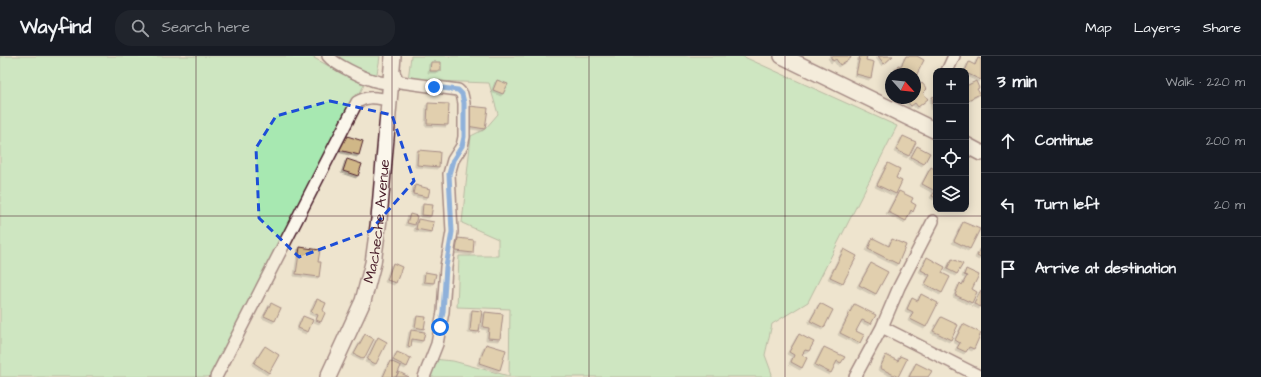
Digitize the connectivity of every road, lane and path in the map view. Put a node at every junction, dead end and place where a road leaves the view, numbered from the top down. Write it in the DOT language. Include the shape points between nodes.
graph roads {
  1 [pos="328,56"];
  2 [pos="782,56"];
  3 [pos="954,56"];
  4 [pos="948,68"];
  5 [pos="392,70"];
  6 [pos="390,100"];
  7 [pos="933,130"];
  8 [pos="969,147"];
  9 [pos="981,153"];
  10 [pos="933,221"];
  11 [pos="882,327"];
  12 [pos="981,376"];
  13 [pos="216,377"];
  14 [pos="328,377"];
  15 [pos="424,377"];
  16 [pos="855,377"];
  1 -- 5 [label="street" via="333,61 374,81"];
  2 -- 7 [label="main road"];
  3 -- 4 [label="street"];
  5 -- 6 [label="main road, Macheche Avenue"];
  5 -- 15 [label="street" via="400,82 458,90 464,103 464,137 449,174 452,232 446,267 443,312 437,344"];
  6 -- 13 [label="street" via="371,97 357,102"];
  6 -- 14 [label="main road, Macheche Avenue" via="373,263 363,301"];
  8 -- 9 [label="main road"];
  10 -- 11 [label="street" via="899,287"];
  11 -- 12 [label="street"];
  11 -- 16 [label="street"];
}
